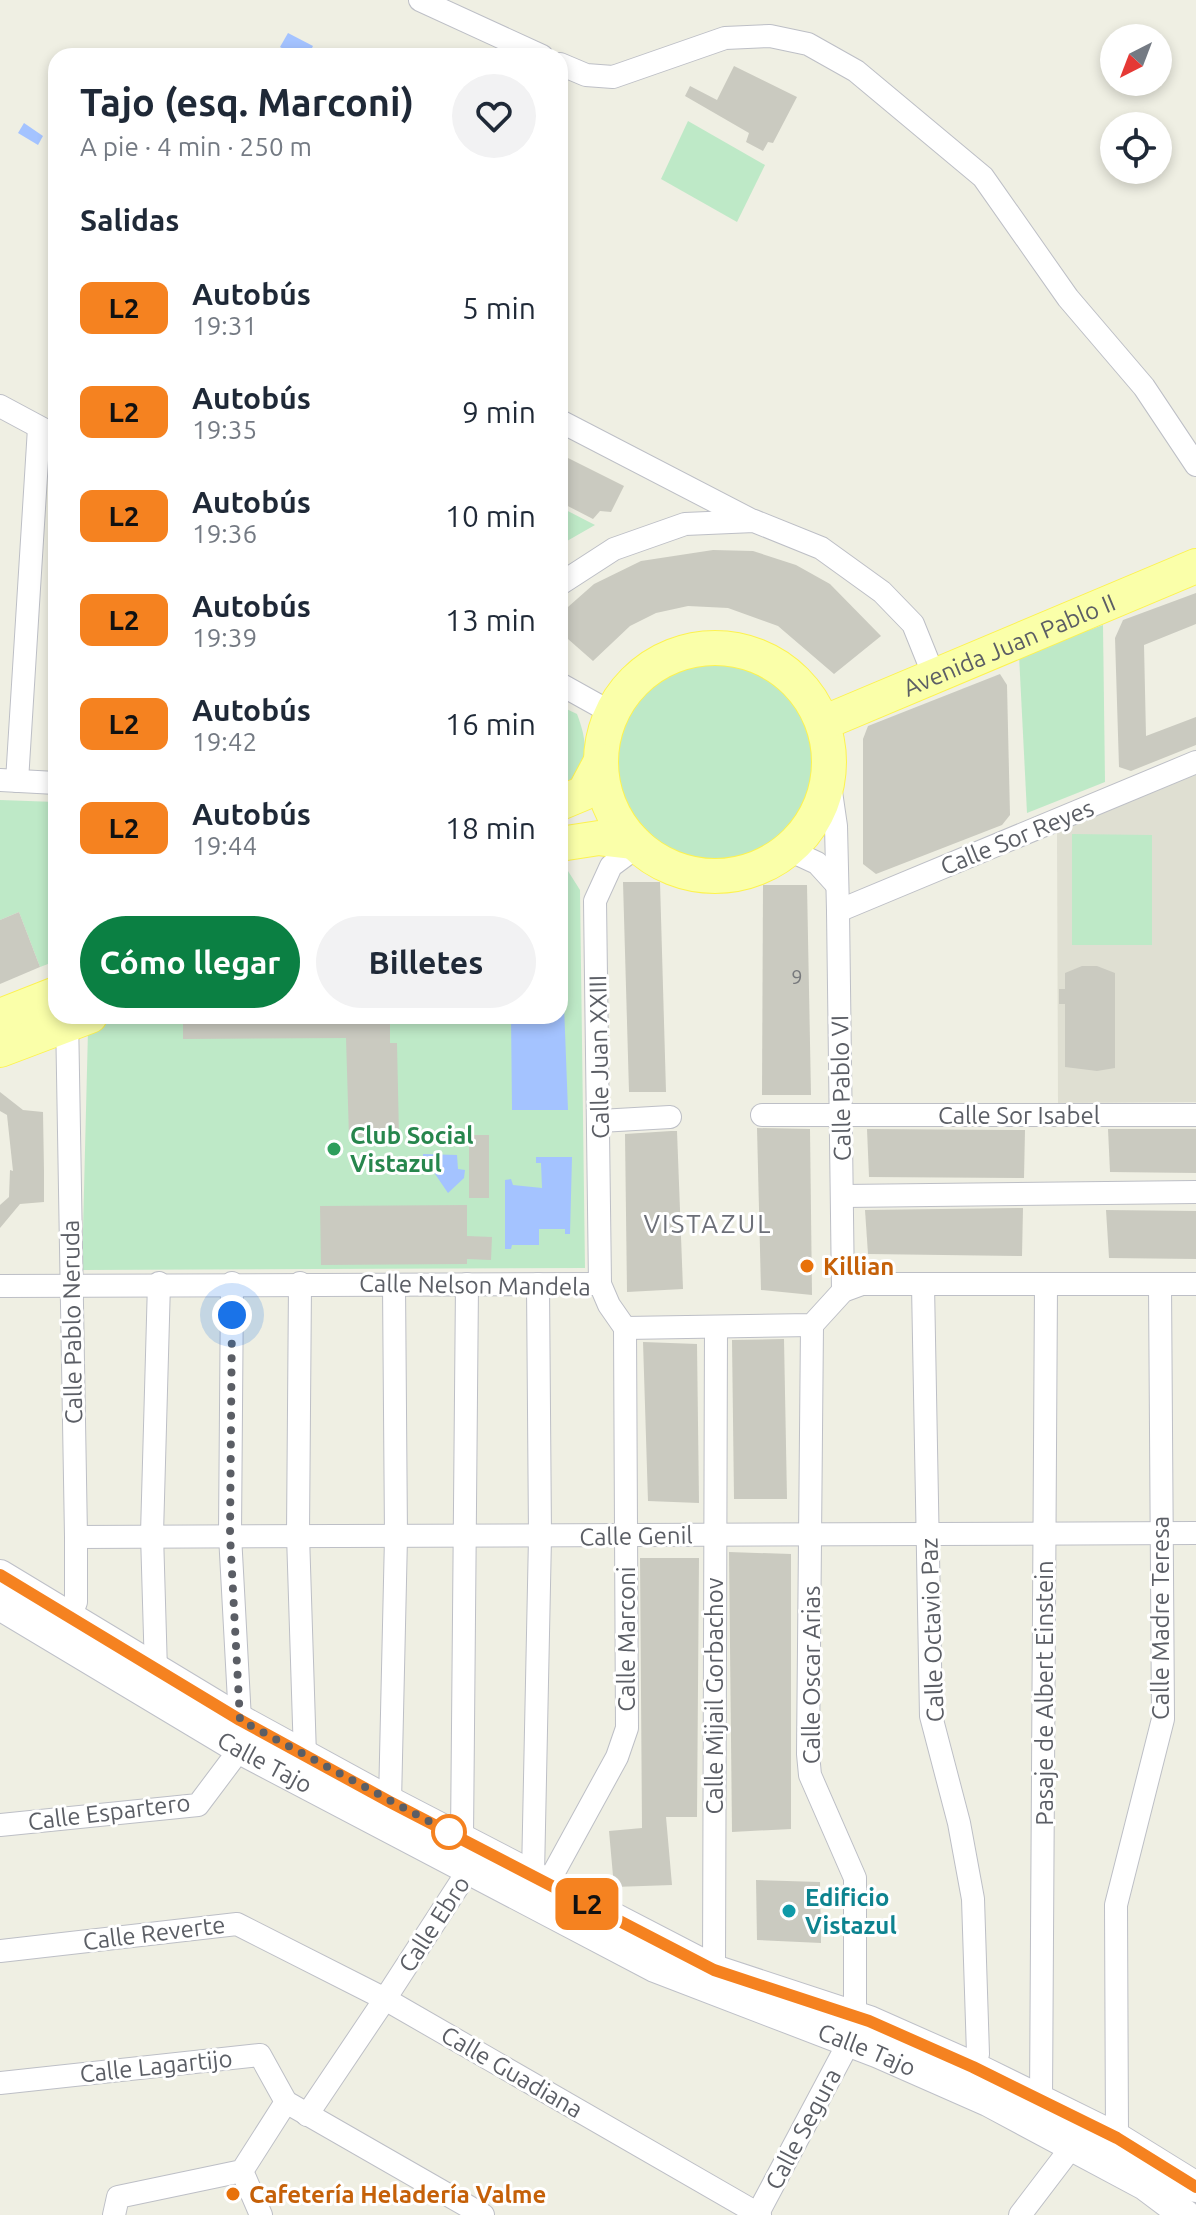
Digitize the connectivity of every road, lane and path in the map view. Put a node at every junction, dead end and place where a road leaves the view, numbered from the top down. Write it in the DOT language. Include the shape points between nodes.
graph roads {
  1 [pos="420,0"];
  2 [pos="525,48"];
  3 [pos="568,67"];
  4 [pos="0,406"];
  5 [pos="568,425"];
  6 [pos="48,432"];
  7 [pos="1196,465"];
  8 [pos="754,521"];
  9 [pos="1196,566"];
  10 [pos="568,579"];
  11 [pos="934,676"];
  12 [pos="568,688"];
  13 [pos="612,713"];
  14 [pos="823,723"];
  15 [pos="601,761"];
  16 [pos="1196,762"];
  17 [pos="829,778"];
  18 [pos="8,780"];
  19 [pos="48,782"];
  20 [pos="568,800"];
  21 [pos="568,843"];
  22 [pos="636,844"];
  23 [pos="789,850"];
  24 [pos="837,885"];
  25 [pos="838,911"];
  26 [pos="48,1014"];
  27 [pos="0,1016"];
  28 [pos="50,1024"];
  29 [pos="71,1024"];
  30 [pos="0,1050"];
  31 [pos="762,1115"];
  32 [pos="842,1115"];
  33 [pos="1196,1115"];
  34 [pos="670,1117"];
  35 [pos="600,1121"];
  36 [pos="1196,1192"];
  37 [pos="843,1196"];
  38 [pos="71,1283"];
  39 [pos="159,1283"];
  40 [pos="232,1283"];
  41 [pos="300,1283"];
  42 [pos="394,1284"];
  43 [pos="467,1284"];
  44 [pos="538,1284"];
  45 [pos="600,1284"];
  46 [pos="1160,1284"];
  47 [pos="1196,1284"];
  48 [pos="923,1285"];
  49 [pos="1046,1285"];
  50 [pos="0,1286"];
  51 [pos="843,1291"];
  52 [pos="812,1325"];
  53 [pos="716,1327"];
  54 [pos="625,1328"];
  55 [pos="1046,1531"];
  56 [pos="1161,1533"];
  57 [pos="1196,1533"];
  58 [pos="152,1534"];
  59 [pos="230,1535"];
  60 [pos="298,1535"];
  61 [pos="626,1535"];
  62 [pos="714,1535"];
  63 [pos="810,1535"];
  64 [pos="928,1535"];
  65 [pos="76,1537"];
  66 [pos="396,1537"];
  67 [pos="467,1537"];
  68 [pos="540,1537"];
  69 [pos="0,1575"];
  70 [pos="0,1605"];
  71 [pos="70,1618"];
  72 [pos="156,1671"];
  73 [pos="240,1734"];
  74 [pos="305,1756"];
  75 [pos="390,1802"];
  76 [pos="0,1825"];
  77 [pos="471,1852"];
  78 [pos="539,1888"];
  79 [pos="0,1951"];
  80 [pos="714,1970"];
  81 [pos="385,1999"];
  82 [pos="852,2029"];
  83 [pos="973,2067"];
  84 [pos="0,2083"];
  85 [pos="1041,2101"];
  86 [pos="286,2102"];
  87 [pos="307,2115"];
  88 [pos="1117,2138"];
  89 [pos="1071,2148"];
  90 [pos="242,2171"];
  91 [pos="1196,2187"];
  92 [pos="758,2214"];
  93 [pos="114,2215"];
  94 [pos="261,2215"];
  95 [pos="483,2215"];
  96 [pos="1020,2215"];
  97 [pos="1185,2215"];
  1 -- 2 [label="street"];
  3 -- 7 [label="street" via="613,77 725,38 770,36 808,44 856,71 983,177 1068,298 1144,387"];
  4 -- 6 [label="street"];
  5 -- 8 [label="street"];
  6 -- 18 [label="street"];
  8 -- 10 [label="street" via="685,524 614,549"];
  8 -- 11 [label="street" via="821,548 882,592 913,624"];
  9 -- 11 [label="main road, Avenida Juan Pablo II"];
  11 -- 14 [label="main road, Avenida Juan Pablo II"];
  12 -- 13 [label="street"];
  13 -- 14 [label="main road" via="633,682 664,659 701,649 739,650 775,665 804,690"];
  13 -- 15 [label="main road"];
  14 -- 17 [label="main road"];
  15 -- 20 [label="main road" via="584,793"];
  15 -- 22 [label="main road" via="616,818"];
  16 -- 25 [label="street, Calle Sor Reyes"];
  17 -- 23 [label="main road" via="822,805"];
  17 -- 24 [label="street, Calle Pablo VI"];
  18 -- 19 [label="street"];
  21 -- 22 [label="main road" via="599,838"];
  22 -- 23 [label="main road" via="665,865 721,876 761,867"];
  22 -- 35 [label="street, Calle Juan XXIII" via="611,866 595,901"];
  23 -- 24 [label="street" via="817,863"];
  24 -- 25 [label="street, Calle Pablo VI"];
  25 -- 32 [label="street, Calle Pablo VI"];
  26 -- 27 [label="main road"];
  28 -- 30 [label="main road"];
  29 -- 38 [label="street, Calle Pablo Neruda"];
  31 -- 32 [label="street, Calle Sor Isabel"];
  32 -- 33 [label="street, Calle Sor Isabel"];
  32 -- 37 [label="street, Calle Pablo VI"];
  34 -- 35 [label="street"];
  35 -- 45 [label="street, Calle Juan XXIII"];
  36 -- 37 [label="street"];
  37 -- 51 [label="street, Calle Pablo VI"];
  38 -- 39 [label="street, Calle Nelson Mandela"];
  38 -- 50 [label="street, Calle Nelson Mandela"];
  38 -- 65 [label="street, Calle Pablo Neruda"];
  39 -- 40 [label="street, Calle Nelson Mandela"];
  39 -- 58 [label="street"];
  40 -- 41 [label="street, Calle Nelson Mandela"];
  40 -- 59 [label="street"];
  41 -- 42 [label="street, Calle Nelson Mandela"];
  41 -- 60 [label="street"];
  42 -- 43 [label="street, Calle Nelson Mandela"];
  42 -- 66 [label="street"];
  43 -- 44 [label="street, Calle Nelson Mandela"];
  43 -- 67 [label="street"];
  44 -- 45 [label="street, Calle Nelson Mandela"];
  44 -- 68 [label="street"];
  45 -- 54 [label="street, Calle Nelson Mandela"];
  46 -- 47 [label="street"];
  46 -- 49 [label="street"];
  46 -- 56 [label="street, Calle Madre Teresa"];
  48 -- 49 [label="street"];
  48 -- 51 [label="street" via="862,1284"];
  48 -- 64 [label="street, Calle Octavio Paz"];
  49 -- 55 [label="street, Pasaje de Albert Einstein"];
  51 -- 52 [label="street"];
  52 -- 53 [label="street"];
  52 -- 63 [label="street, Calle Oscar Arias"];
  53 -- 54 [label="street"];
  53 -- 62 [label="street, Calle Mijail Gorbachov"];
  54 -- 61 [label="street, Calle Marconi"];
  55 -- 56 [label="street, Calle Genil"];
  55 -- 64 [label="street, Calle Genil"];
  55 -- 85 [label="street, Pasaje de Albert Einstein"];
  56 -- 57 [label="street, Calle Genil"];
  56 -- 88 [label="street, Calle Madre Teresa" via="1163,1719 1116,1905"];
  58 -- 59 [label="street, Calle Genil"];
  58 -- 65 [label="street, Calle Genil"];
  58 -- 72 [label="street"];
  59 -- 60 [label="street, Calle Genil"];
  59 -- 73 [label="street"];
  60 -- 66 [label="street, Calle Genil"];
  60 -- 74 [label="street"];
  61 -- 62 [label="street, Calle Genil"];
  61 -- 68 [label="street, Calle Genil"];
  61 -- 78 [label="street, Calle Marconi" via="627,1728 617,1757"];
  62 -- 63 [label="street, Calle Genil"];
  62 -- 80 [label="street, Calle Mijail Gorbachov"];
  63 -- 64 [label="street, Calle Genil"];
  63 -- 82 [label="street, Calle Oscar Arias" via="808,1754 810,1775 855,1878"];
  64 -- 83 [label="street, Calle Octavio Paz" via="931,1716 973,1899 978,2054"];
  65 -- 71 [label="street, Calle Pablo Neruda" via="76,1602"];
  66 -- 67 [label="street, Calle Genil"];
  66 -- 75 [label="street"];
  67 -- 68 [label="street, Calle Genil"];
  67 -- 77 [label="street"];
  68 -- 78 [label="street"];
  69 -- 71 [label="street, Calle Tajo"];
  70 -- 73 [label="street, Calle Tajo"];
  71 -- 72 [label="street, Calle Tajo"];
  72 -- 73 [label="street, Calle Tajo"];
  73 -- 74 [label="street, Calle Tajo"];
  73 -- 76 [label="street, Calle Espartero" via="198,1805"];
  73 -- 77 [label="street, Calle Tajo"];
  74 -- 75 [label="street, Calle Tajo"];
  75 -- 77 [label="street, Calle Tajo"];
  77 -- 78 [label="street, Calle Tajo"];
  77 -- 81 [label="street, Calle Ebro"];
  78 -- 80 [label="street, Calle Tajo"];
  78 -- 82 [label="street, Calle Tajo" via="706,1989"];
  79 -- 81 [label="street, Calle Reverte" via="237,1924"];
  80 -- 82 [label="street, Calle Tajo"];
  81 -- 87 [label="street"];
  81 -- 92 [label="street, Calle Guadiana"];
  82 -- 83 [label="street, Calle Tajo"];
  82 -- 89 [label="street, Calle Tajo"];
  82 -- 92 [label="street, Calle Segura"];
  83 -- 85 [label="street, Calle Tajo"];
  84 -- 86 [label="street, Calle Lagartijo" via="260,2055"];
  85 -- 88 [label="street, Calle Tajo"];
  86 -- 87 [label="street"];
  86 -- 90 [label="street"];
  87 -- 95 [label="street"];
  88 -- 91 [label="street, Calle Tajo"];
  89 -- 96 [label="street"];
  89 -- 97 [label="street, Calle Tajo" via="1145,2185"];
  90 -- 93 [label="street" via="118,2197"];
  90 -- 94 [label="street"];
}
